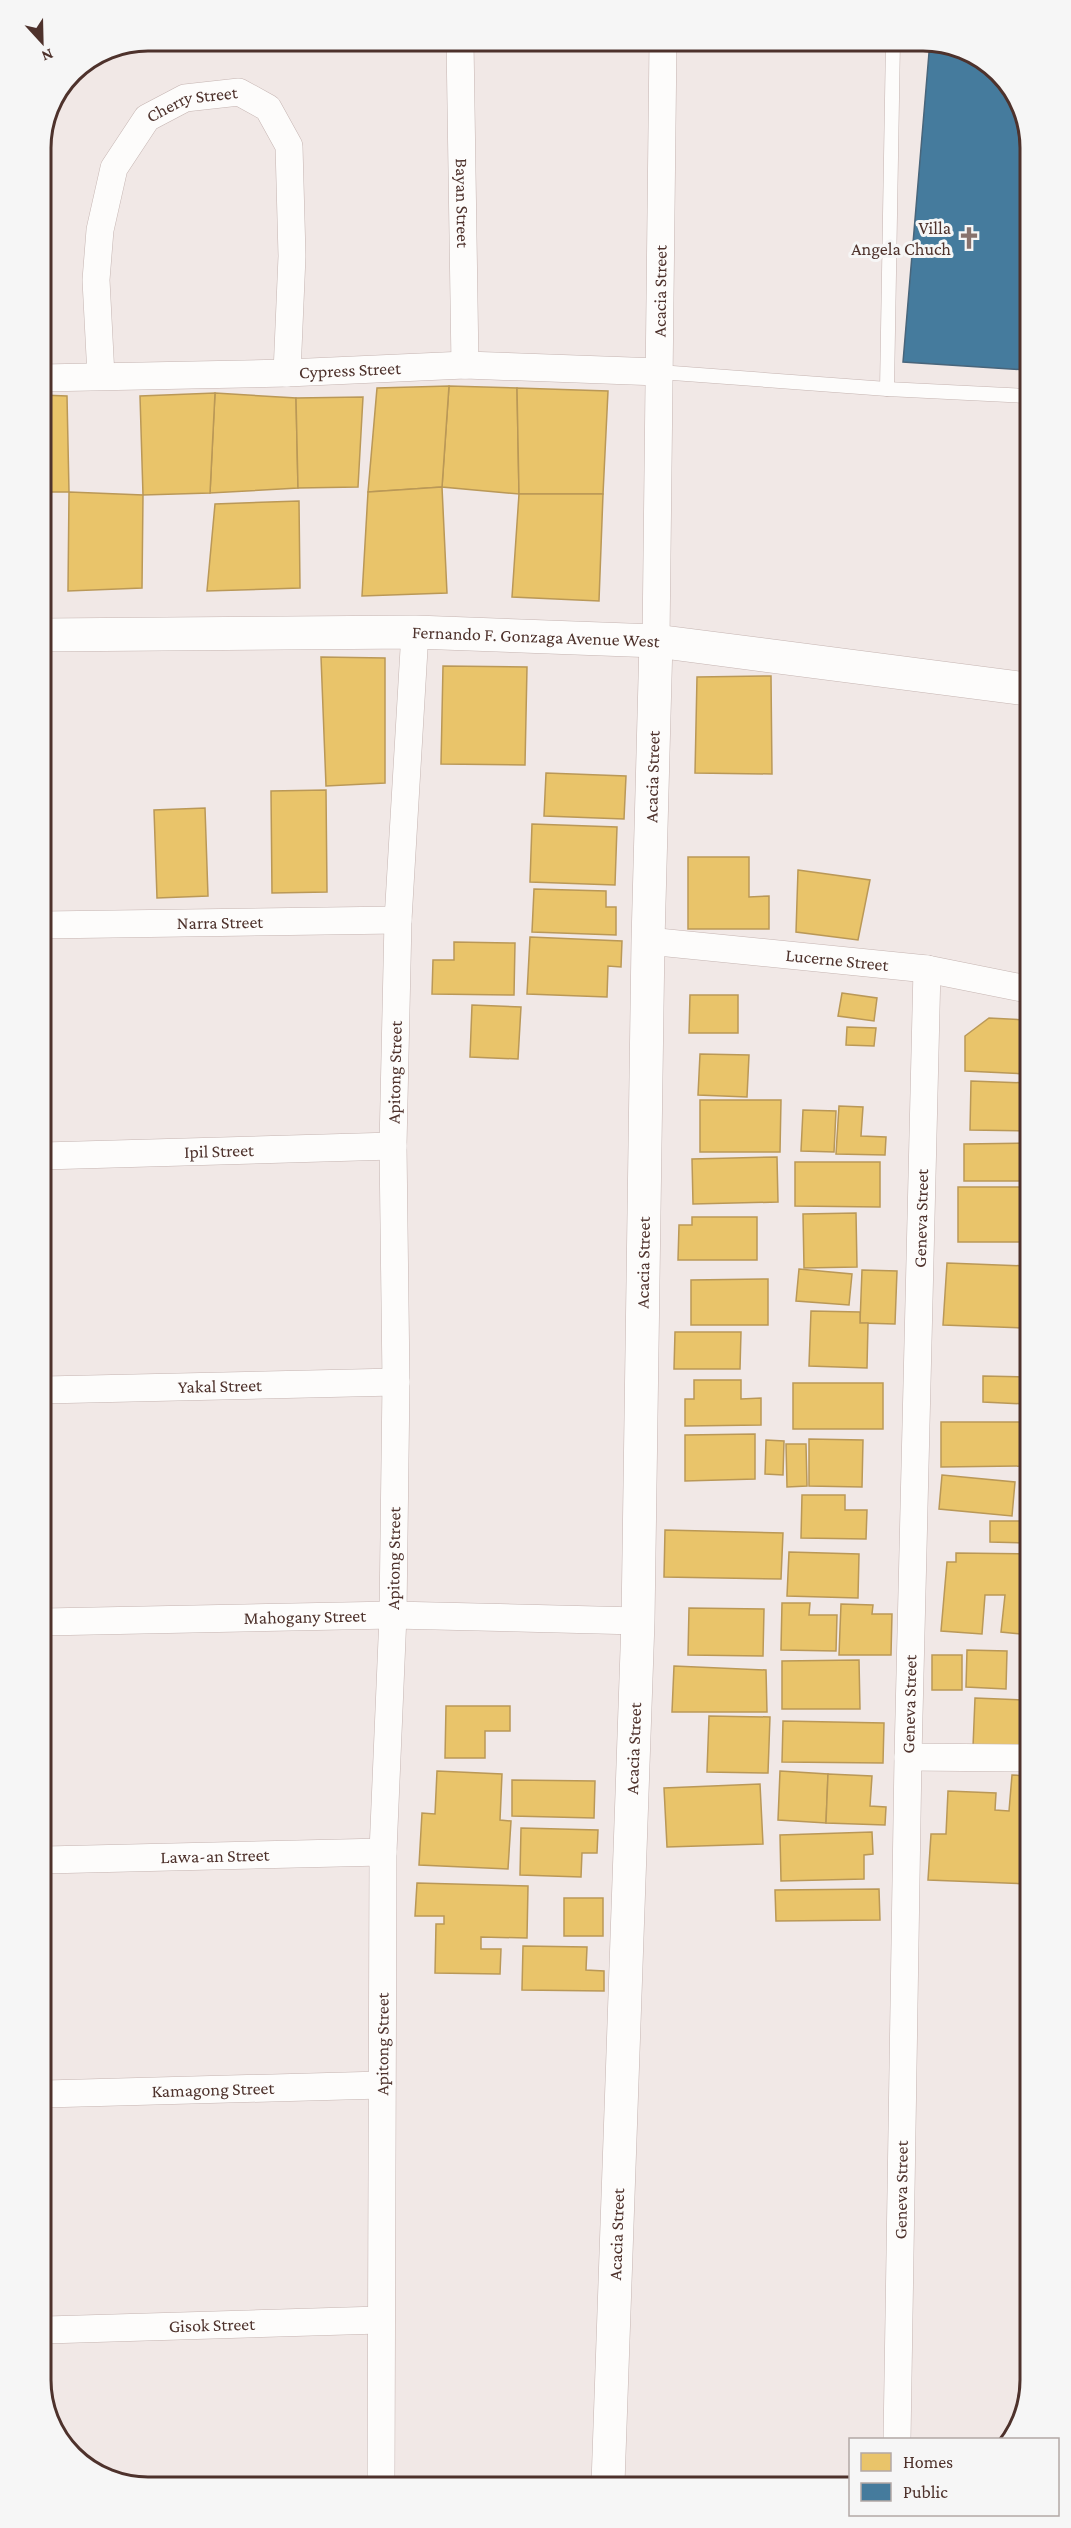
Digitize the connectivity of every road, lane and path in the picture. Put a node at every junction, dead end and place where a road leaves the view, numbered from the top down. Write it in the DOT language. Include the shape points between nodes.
graph roads {
  1 [pos="460,51"];
  2 [pos="663,51"];
  3 [pos="893,51"];
  4 [pos="465,365"];
  5 [pos="287,372"];
  6 [pos="659,372"];
  7 [pos="101,376"];
  8 [pos="51,378"];
  9 [pos="887,389"];
  10 [pos="1020,396"];
  11 [pos="416,632"];
  12 [pos="51,635"];
  13 [pos="656,641"];
  14 [pos="1020,688"];
  15 [pos="398,920"];
  16 [pos="51,925"];
  17 [pos="648,941"];
  18 [pos="927,969"];
  19 [pos="1020,988"];
  20 [pos="393,1146"];
  21 [pos="51,1156"];
  22 [pos="396,1382"];
  23 [pos="51,1390"];
  24 [pos="393,1615"];
  25 [pos="638,1621"];
  26 [pos="51,1622"];
  27 [pos="908,1757"];
  28 [pos="1020,1758"];
  29 [pos="383,1852"];
  30 [pos="51,1860"];
  31 [pos="382,2085"];
  32 [pos="51,2094"];
  33 [pos="380,2320"];
  34 [pos="51,2330"];
  35 [pos="897,2438"];
  36 [pos="381,2477"];
  37 [pos="608,2477"];
  1 -- 4 [label="street, Bayan Street"];
  2 -- 6 [label="street, Acacia Street"];
  3 -- 9 [label="lane"];
  4 -- 5 [label="street, Cypress Street"];
  4 -- 6 [label="street, Cypress Street"];
  5 -- 7 [label="street, Cypress Street"];
  5 -- 7 [label="street, Cherry Street" via="292,256 289,146 268,108 239,92 184,98 147,118 114,168 99,230 96,280"];
  6 -- 9 [label="lane"];
  6 -- 13 [label="street, Acacia Street"];
  7 -- 8 [label="street, Cypress Street"];
  9 -- 10 [label="lane"];
  11 -- 12 [label="street, Fernando F. Gonzaga Avenue West"];
  11 -- 13 [label="street, Fernando F. Gonzaga Avenue West"];
  11 -- 15 [label="street, Apitong Street"];
  13 -- 14 [label="street, Fernando F. Gonzaga Avenue West"];
  13 -- 17 [label="street, Acacia Street"];
  15 -- 16 [label="street, Narra Street"];
  15 -- 20 [label="street, Apitong Street"];
  17 -- 18 [label="street, Lucerne Street"];
  17 -- 25 [label="street, Acacia Street"];
  18 -- 19 [label="street, Lucerne Street"];
  18 -- 27 [label="street, Geneva Street"];
  20 -- 21 [label="street, Ipil Street"];
  20 -- 22 [label="street, Apitong Street"];
  22 -- 23 [label="street, Yakal Street"];
  22 -- 24 [label="street, Apitong Street"];
  24 -- 25 [label="street, Mahogany Street"];
  24 -- 26 [label="street, Mahogany Street"];
  24 -- 29 [label="street, Apitong Street"];
  25 -- 37 [label="street, Acacia Street"];
  27 -- 28 [label="street"];
  27 -- 35 [label="street, Geneva Street"];
  29 -- 30 [label="street, Lawa-an Street"];
  29 -- 31 [label="street, Apitong Street"];
  31 -- 32 [label="street, Kamagong Street"];
  31 -- 33 [label="street, Apitong Street"];
  33 -- 34 [label="street, Gisok Street"];
  33 -- 36 [label="street, Apitong Street"];
}
